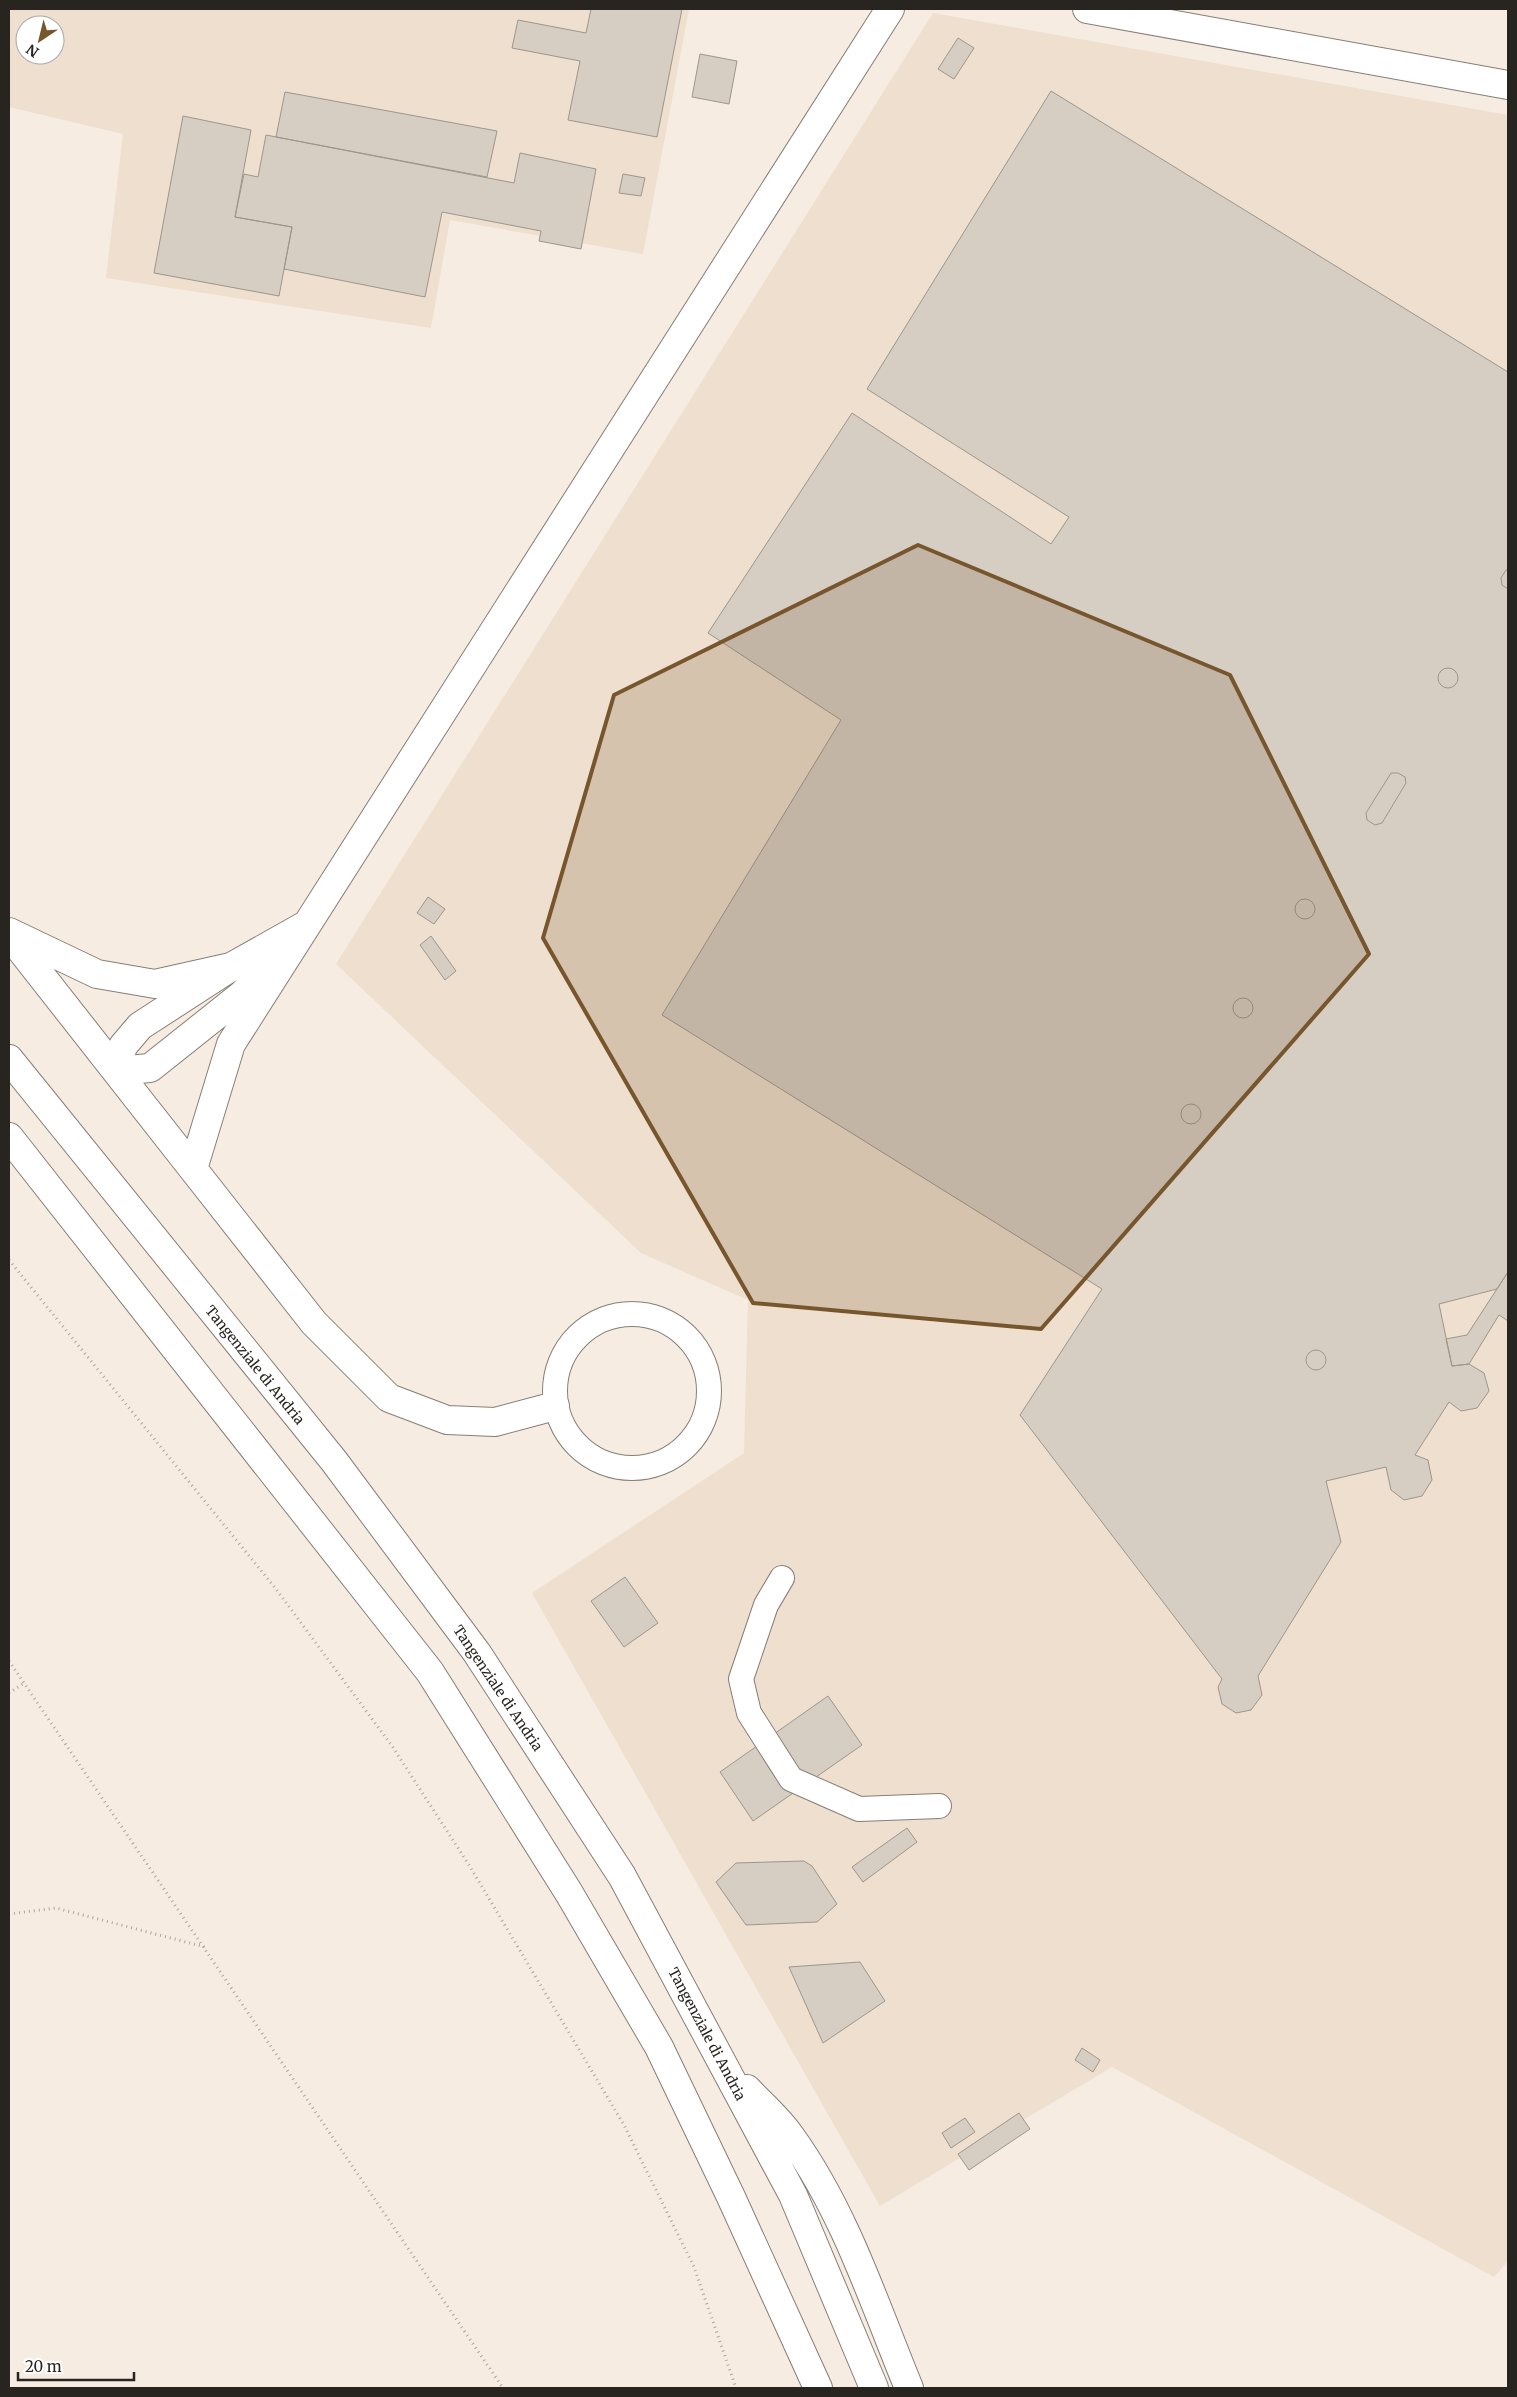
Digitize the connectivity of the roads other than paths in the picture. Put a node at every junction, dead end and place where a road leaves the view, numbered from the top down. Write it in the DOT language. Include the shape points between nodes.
graph roads {
  1 [pos="890,9"];
  2 [pos="1087,9"];
  3 [pos="1508,85"];
  4 [pos="307,924"];
  5 [pos="9,934"];
  6 [pos="231,967"];
  7 [pos="9,1059"];
  8 [pos="116,1071"];
  9 [pos="9,1137"];
  10 [pos="193,1169"];
  11 [pos="555,1406"];
  12 [pos="782,1578"];
  13 [pos="939,1806"];
  14 [pos="720,2061"];
  15 [pos="785,2316"];
  16 [pos="799,2388"];
  17 [pos="818,2388"];
  18 [pos="874,2388"];
  19 [pos="909,2388"];
  1 -- 4 [label="main road"];
  2 -- 3 [label="main road"];
  4 -- 6 [label="main road"];
  4 -- 8 [label="main road" via="243,994 150,1068"];
  4 -- 10 [label="main road" via="231,1044"];
  5 -- 6 [label="main road" via="97,974 155,984"];
  5 -- 8 [label="main road"];
  6 -- 8 [label="main road" via="140,1026 123,1046"];
  7 -- 14 [label="main road, Tangenziale di Andria" via="334,1461 477,1653 622,1876"];
  8 -- 10 [label="main road"];
  9 -- 15 [label="main road" via="430,1672 569,1893 659,2047"];
  10 -- 11 [label="main road" via="314,1323 389,1398 447,1420 486,1422"];
  11 -- 11 [label="lane" via="566,1433 577,1446 598,1461 624,1469 650,1467 674,1457 693,1439 707,1412 709,1382 700,1353 680,1330 652,1316 623,1314 594,1323 571,1342 556,1373"];
  12 -- 13 [label="lane" via="766,1605 741,1679 749,1713 791,1779 859,1809"];
  14 -- 18 [label="main road, Tangenziale di Andria" via="793,2196"];
  14 -- 19 [label="main road" via="790,2136 820,2184 850,2241"];
  15 -- 16 [label="main road"];
  15 -- 17 [label="main road"];
}
